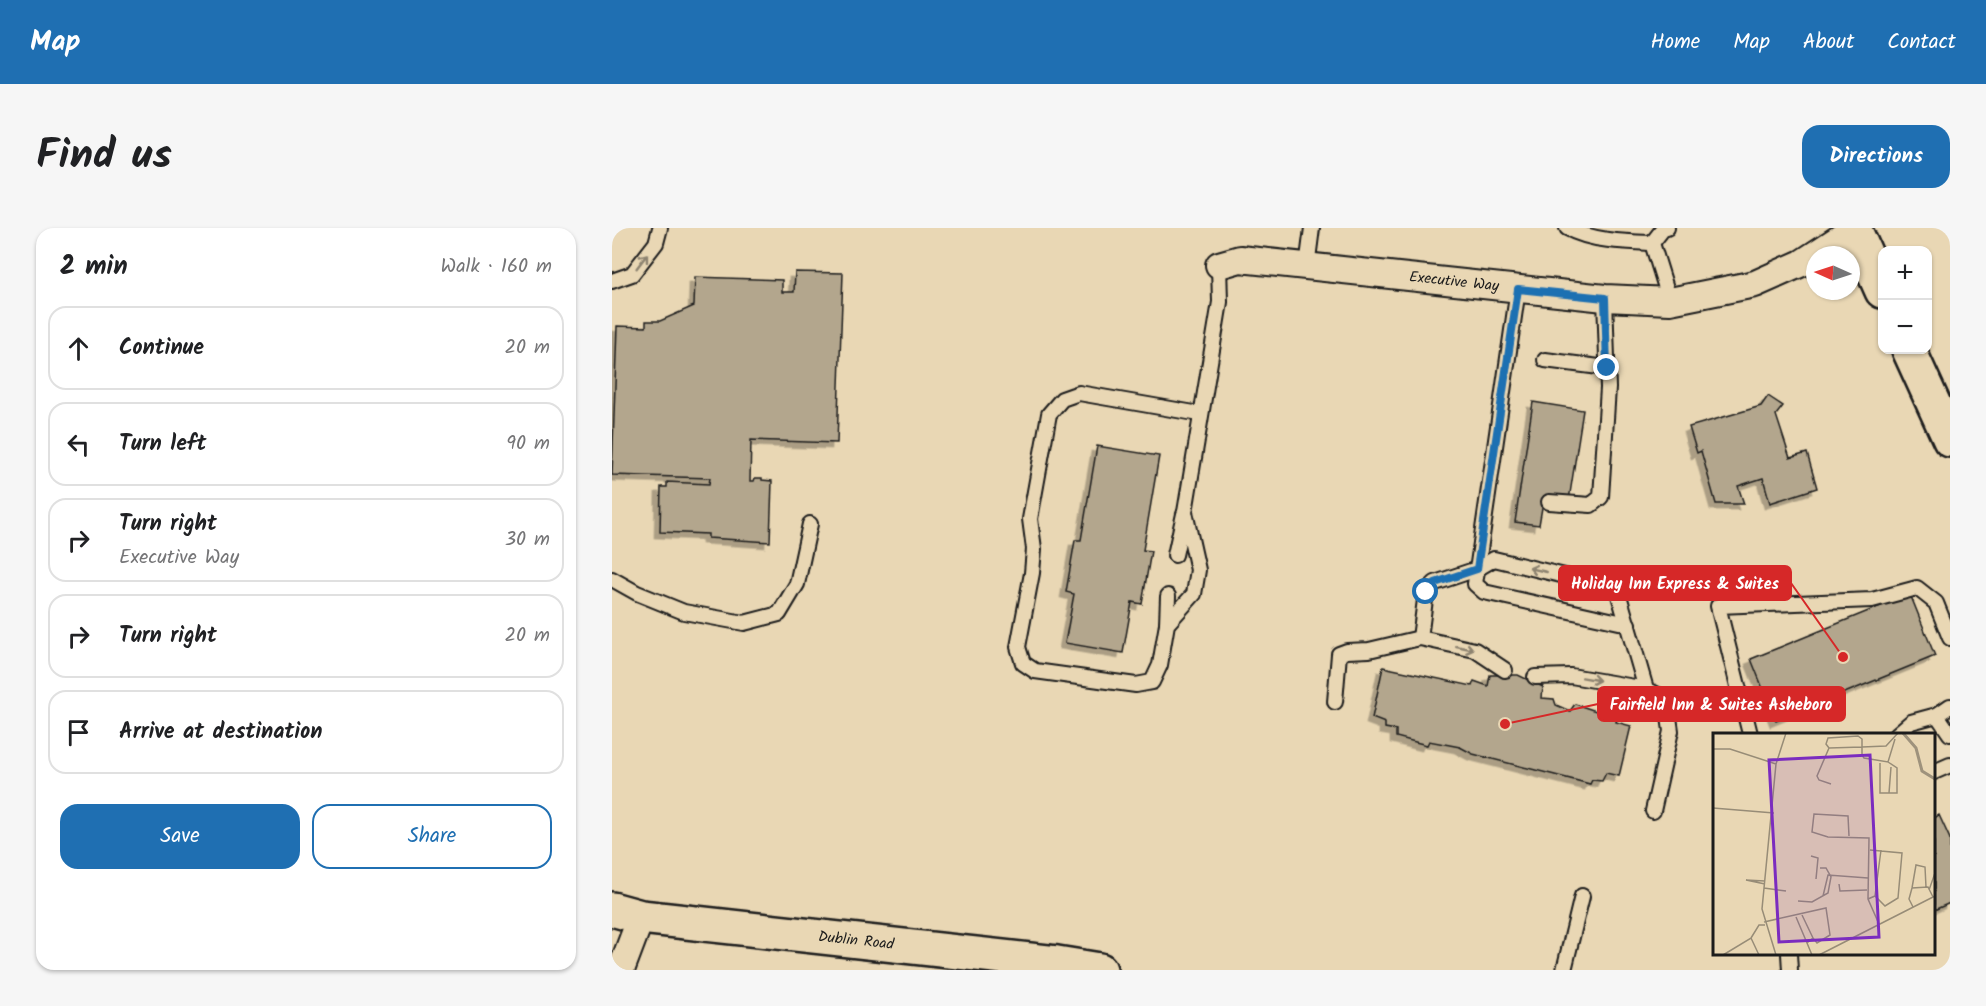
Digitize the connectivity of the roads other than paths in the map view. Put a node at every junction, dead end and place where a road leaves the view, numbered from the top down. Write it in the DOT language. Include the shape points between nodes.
graph roads {
  1 [pos="660,228"];
  2 [pos="1312,228"];
  3 [pos="1567,228"];
  4 [pos="1667,228"];
  5 [pos="1854,229"];
  6 [pos="1652,243"];
  7 [pos="1219,265"];
  8 [pos="1307,267"];
  9 [pos="612,281"];
  10 [pos="1878,282"];
  11 [pos="1518,289"];
  12 [pos="1605,298"];
  13 [pos="1670,301"];
  14 [pos="1911,354"];
  15 [pos="1545,360"];
  16 [pos="1607,368"];
  17 [pos="1200,414"];
  18 [pos="1950,440"];
  19 [pos="1549,502"];
  20 [pos="1185,512"];
  21 [pos="810,524"];
  22 [pos="1174,555"];
  23 [pos="1477,569"];
  24 [pos="612,579"];
  25 [pos="1168,596"];
  26 [pos="1167,624"];
  27 [pos="1628,624"];
  28 [pos="1420,638"];
  29 [pos="1950,638"];
  30 [pos="1505,670"];
  31 [pos="1535,677"];
  32 [pos="1646,689"];
  33 [pos="1335,702"];
  34 [pos="1950,706"];
  35 [pos="1937,714"];
  36 [pos="1750,733"];
  37 [pos="1899,733"];
  38 [pos="1950,735"];
  39 [pos="1950,765"];
  40 [pos="1935,772"];
  41 [pos="1653,811"];
  42 [pos="1582,896"];
  43 [pos="627,913"];
  44 [pos="1789,955"];
  45 [pos="1002,964"];
  46 [pos="621,970"];
  47 [pos="1100,970"];
  48 [pos="1564,970"];
  49 [pos="1790,970"];
  9 -- 1 [label="lane, one-way" via="632,274 656,243"];
  2 -- 8 [label="lane"];
  3 -- 6 [label="lane" via="1622,242"];
  4 -- 6 [label="lane"];
  5 -- 10 [label="street"];
  5 -- 13 [label="street, Executive Way" via="1802,263 1755,284"];
  6 -- 13 [label="lane"];
  7 -- 8 [label="street, Executive Way" via="1240,259"];
  7 -- 17 [label="lane" via="1220,302"];
  8 -- 11 [label="street, Executive Way"];
  11 -- 12 [label="street, Executive Way"];
  11 -- 23 [label="lane"];
  12 -- 13 [label="street, Executive Way"];
  12 -- 16 [label="lane"];
  14 -- 18 [label="street"];
  15 -- 16 [label="lane"];
  16 -- 19 [label="lane" via="1600,497 1591,505"];
  17 -- 20 [label="lane"];
  17 -- 26 [label="lane" via="1079,393 1062,399 1049,414 1030,519 1032,573 1018,647 1023,663 1035,670 1136,685 1152,682 1160,665"];
  20 -- 22 [label="lane"];
  20 -- 26 [label="lane" via="1198,570 1194,594"];
  21 -- 24 [label="lane" via="797,584 779,614 744,623 684,612"];
  23 -- 27 [label="lane" via="1475,584 1484,592"];
  27 -- 23 [label="lane, one-way" via="1618,592 1611,587 1494,560"];
  23 -- 28 [label="lane" via="1435,583 1426,592"];
  25 -- 26 [label="lane"];
  27 -- 32 [label="lane"];
  28 -- 30 [label="lane, one-way" via="1475,650"];
  28 -- 33 [label="lane" via="1339,654"];
  29 -- 36 [label="lane" via="1936,603 1917,588 1872,600 1718,606"];
  31 -- 32 [label="lane, one-way" via="1571,676"];
  32 -- 41 [label="lane" via="1660,696 1668,710 1671,731"];
  34 -- 35 [label="lane"];
  35 -- 37 [label="lane" via="1911,722"];
  35 -- 38 [label="lane"];
  39 -- 40 [label="lane"];
  42 -- 48 [label="lane"];
  43 -- 45 [label="street, Dublin Road"];
  43 -- 46 [label="street"];
  44 -- 49 [label="lane"];
  45 -- 47 [label="street, Dublin Road"];
}
